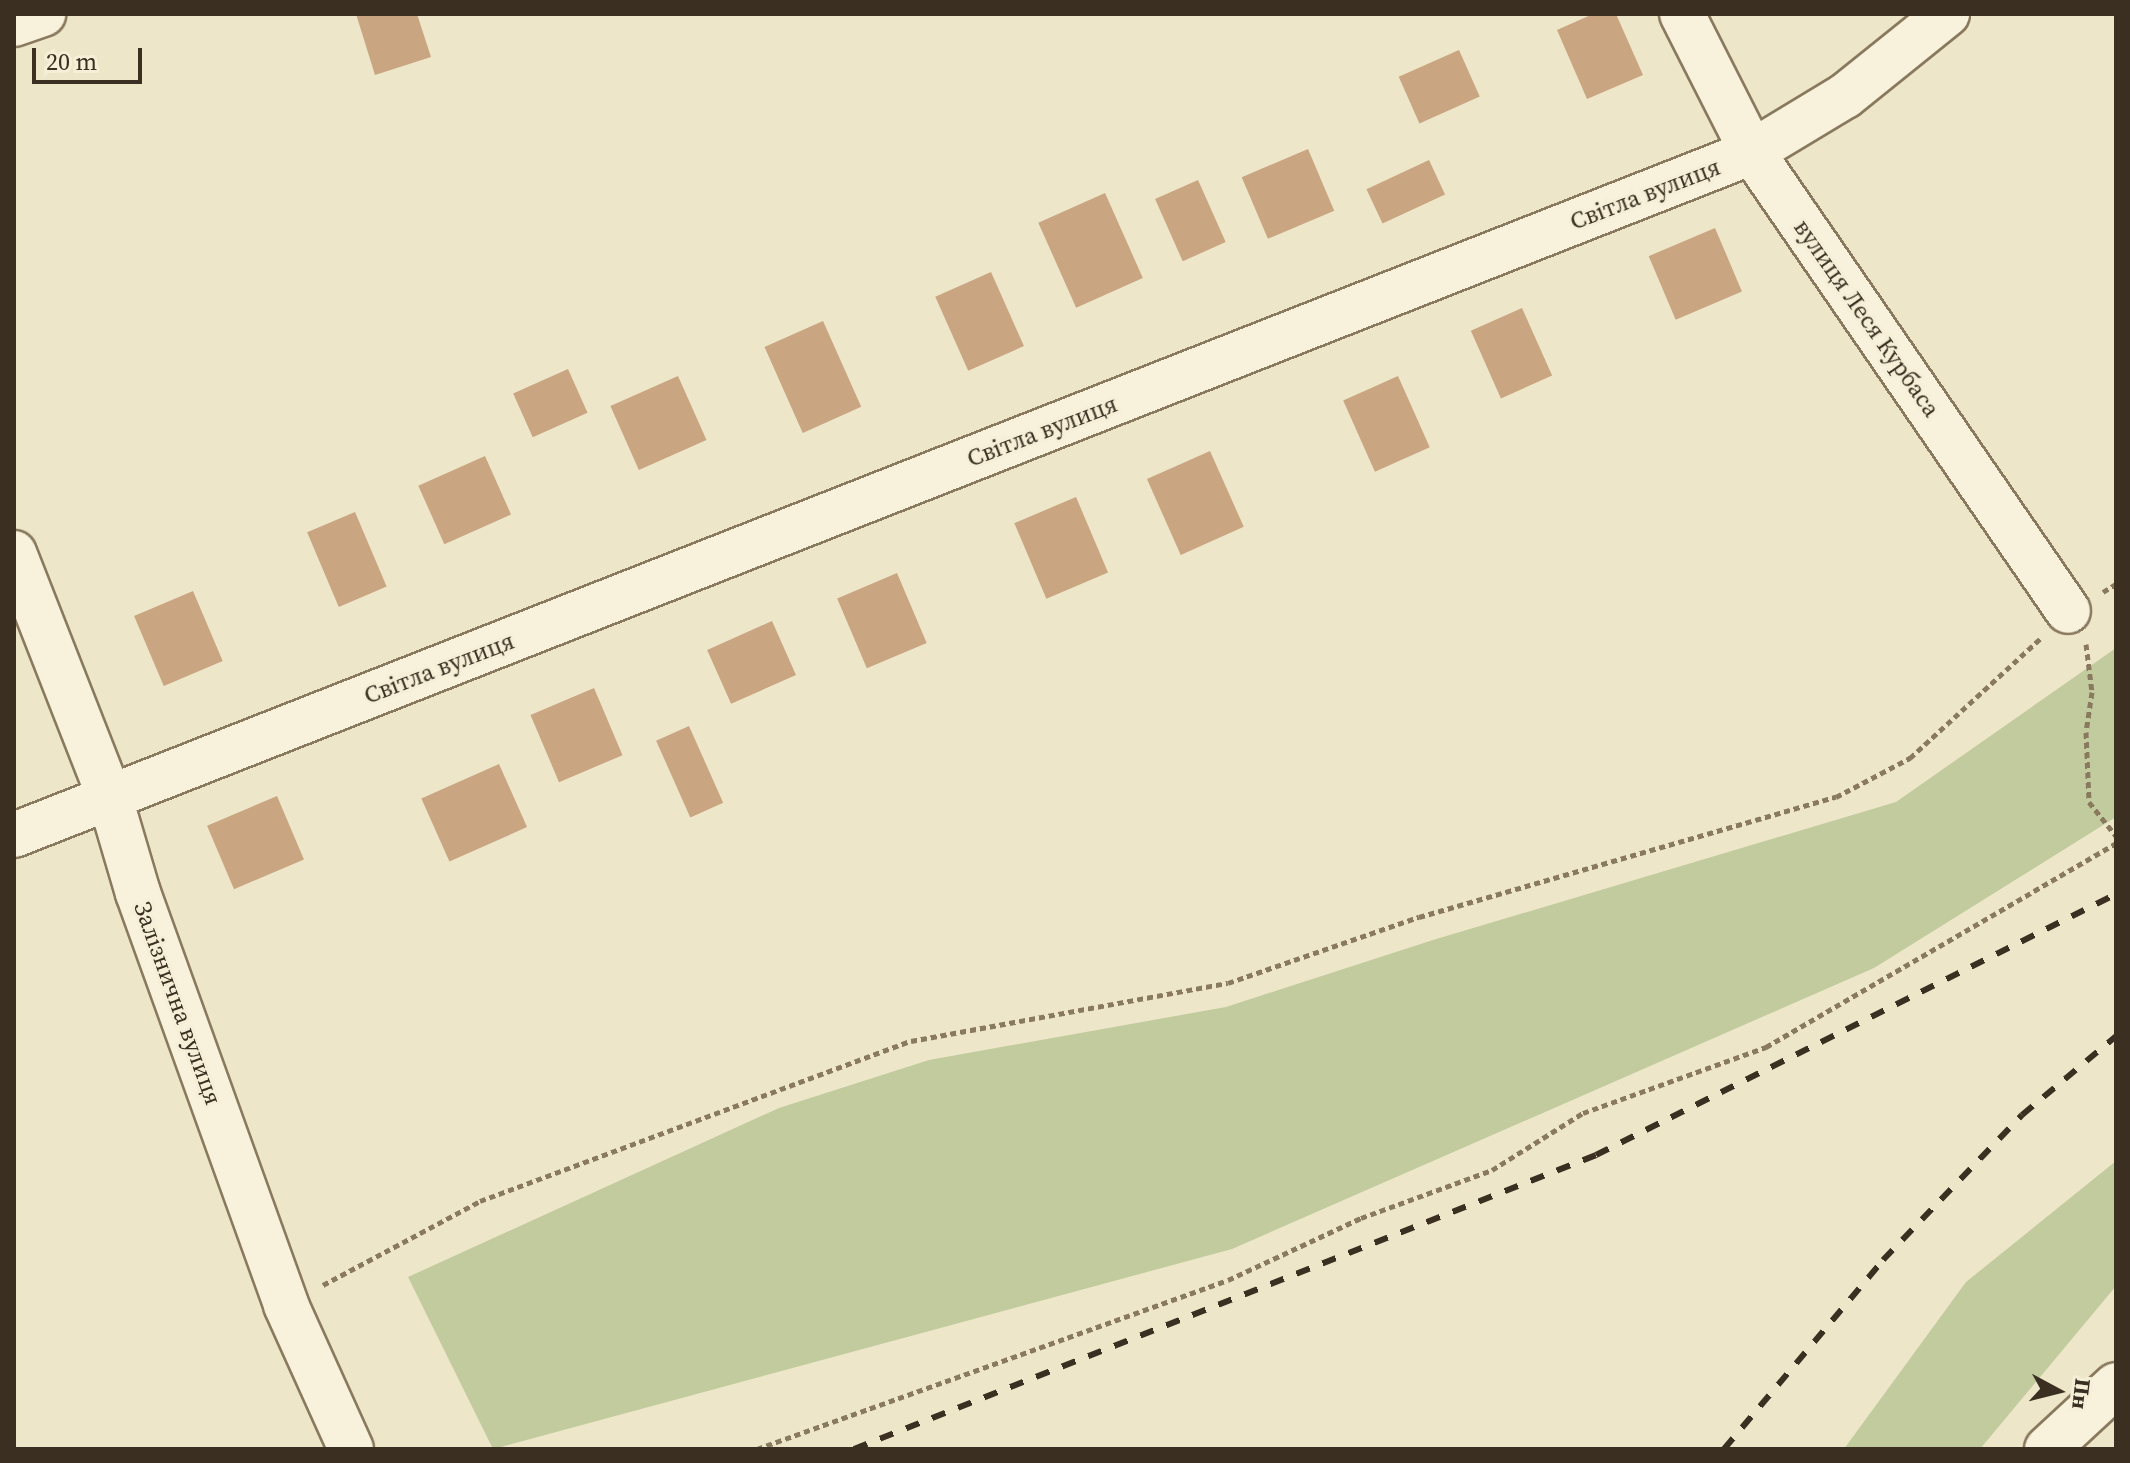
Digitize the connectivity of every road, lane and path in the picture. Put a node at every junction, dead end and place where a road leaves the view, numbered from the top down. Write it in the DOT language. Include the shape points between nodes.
graph roads {
  1 [pos="43,14"];
  2 [pos="1682,14"];
  3 [pos="1947,14"];
  4 [pos="14,24"];
  5 [pos="1752,152"];
  6 [pos="14,553"];
  7 [pos="2116,584"];
  8 [pos="2068,611"];
  9 [pos="110,798"];
  10 [pos="14,835"];
  11 [pos="2116,836"];
  12 [pos="2116,843"];
  13 [pos="286,1305"];
  14 [pos="2116,1385"];
  15 [pos="351,1449"];
  16 [pos="757,1449"];
  17 [pos="2047,1449"];
  1 -- 4 [label="street"];
  2 -- 5 [label="street, вулиця Леся Курбаса"];
  3 -- 5 [label="street, Світла вулиця" via="1845,96"];
  5 -- 8 [label="street, вулиця Леся Курбаса"];
  5 -- 9 [label="street, Світла вулиця"];
  6 -- 9 [label="street, Залізнична вулиця"];
  7 -- 8 [label="path"];
  8 -- 11 [label="path" via="2091,652 2089,802"];
  8 -- 13 [label="path" via="1910,758 1836,797 1419,917 1228,983 911,1041 480,1201"];
  9 -- 10 [label="street, Світла вулиця"];
  9 -- 13 [label="street, Залізнична вулиця" via="138,893"];
  12 -- 16 [label="path" via="1766,1047 1583,1113 1492,1170 1361,1218 1214,1286"];
  13 -- 15 [label="street, Залізнична вулиця"];
  14 -- 17 [label="street"];
}
